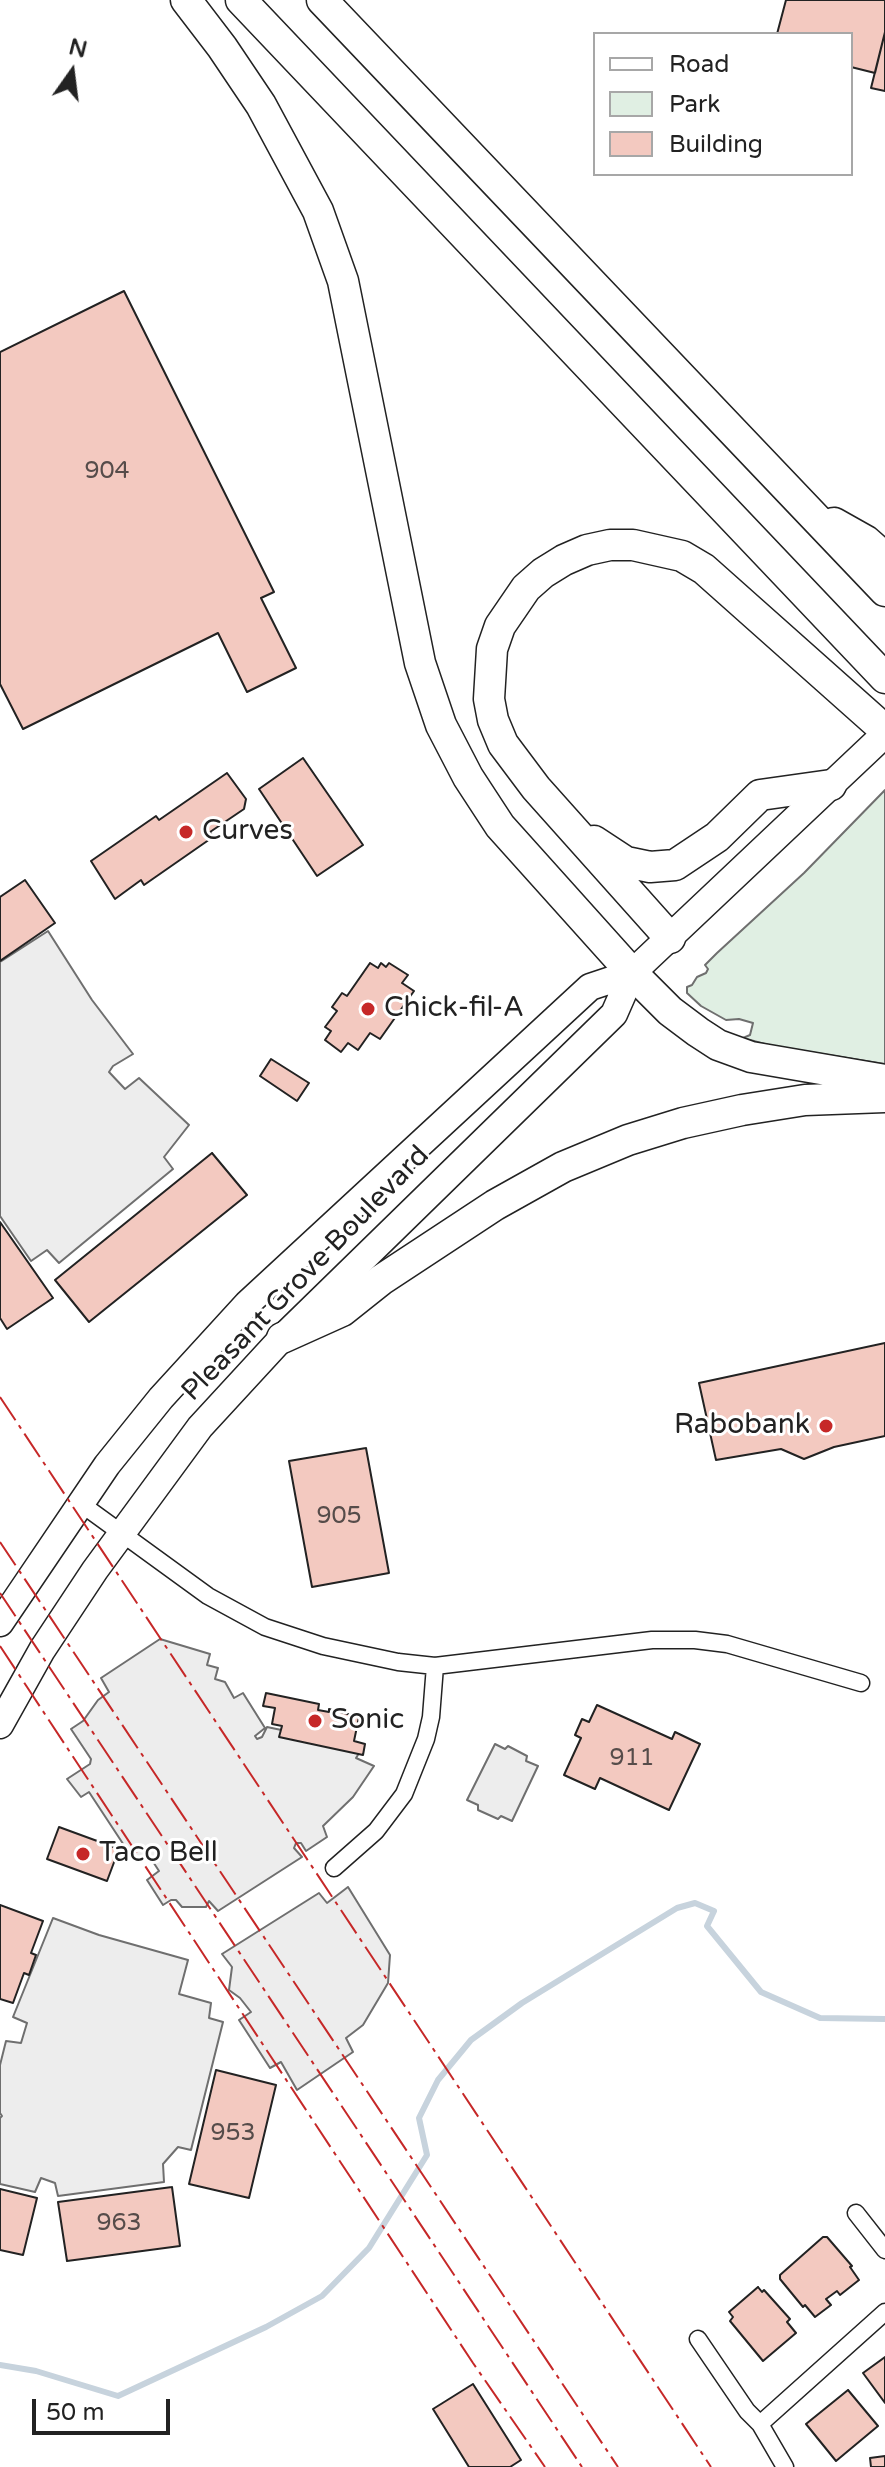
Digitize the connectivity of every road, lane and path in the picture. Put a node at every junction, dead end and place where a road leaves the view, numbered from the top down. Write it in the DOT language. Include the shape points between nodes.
graph roads {
  1 [pos="186,0"];
  2 [pos="241,0"];
  3 [pos="322,0"];
  4 [pos="806,507"];
  5 [pos="885,558"];
  6 [pos="885,591"];
  7 [pos="885,678"];
  8 [pos="885,732"];
  9 [pos="831,785"];
  10 [pos="568,821"];
  11 [pos="670,938"];
  12 [pos="632,973"];
  13 [pos="885,1080"];
  14 [pos="885,1097"];
  15 [pos="282,1338"];
  16 [pos="80,1503"];
  17 [pos="121,1532"];
  18 [pos="0,1623"];
  19 [pos="435,1666"];
  20 [pos="861,1683"];
  21 [pos="0,1725"];
  22 [pos="334,1868"];
  23 [pos="856,2213"];
  24 [pos="885,2250"];
  25 [pos="885,2312"];
  26 [pos="698,2339"];
  27 [pos="760,2424"];
  28 [pos="785,2467"];
  1 -- 12 [label="highway" via="294,162 343,281 420,663 441,725 500,826"];
  2 -- 7 [label="highway"];
  3 -- 4 [label="highway"];
  4 -- 5 [label="highway"];
  4 -- 6 [label="highway"];
  8 -- 9 [label="main road, Pleasant Grove Boulevard"];
  8 -- 10 [label="highway" via="704,569 659,549 610,545 587,550 553,566 526,588 500,626 489,672 489,699 503,744"];
  9 -- 10 [label="highway" via="760,795 717,837 675,865 626,862"];
  9 -- 11 [label="main road, Pleasant Grove Boulevard"];
  10 -- 11 [label="highway"];
  11 -- 12 [label="main road, Pleasant Grove Boulevard"];
  12 -- 13 [label="highway" via="670,1011 718,1045 751,1057"];
  12 -- 15 [label="main road, Pleasant Grove Boulevard" via="614,1014"];
  12 -- 16 [label="main road, Pleasant Grove Boulevard" via="590,987 247,1304 161,1398"];
  14 -- 15 [label="highway" via="805,1100 742,1110 628,1140 563,1167 495,1205 342,1311"];
  15 -- 17 [label="main road, Pleasant Grove Boulevard" via="200,1427"];
  16 -- 17 [label="street"];
  16 -- 18 [label="main road, Pleasant Grove Boulevard"];
  17 -- 19 [label="street" via="208,1596 265,1627 323,1646"];
  17 -- 21 [label="main road, Pleasant Grove Boulevard" via="42,1650"];
  19 -- 20 [label="street" via="652,1640 695,1640 727,1644"];
  19 -- 22 [label="street" via="426,1739 404,1794 376,1831"];
  23 -- 24 [label="street"];
  25 -- 27 [label="street"];
  26 -- 27 [label="street"];
  27 -- 28 [label="street"];
}
